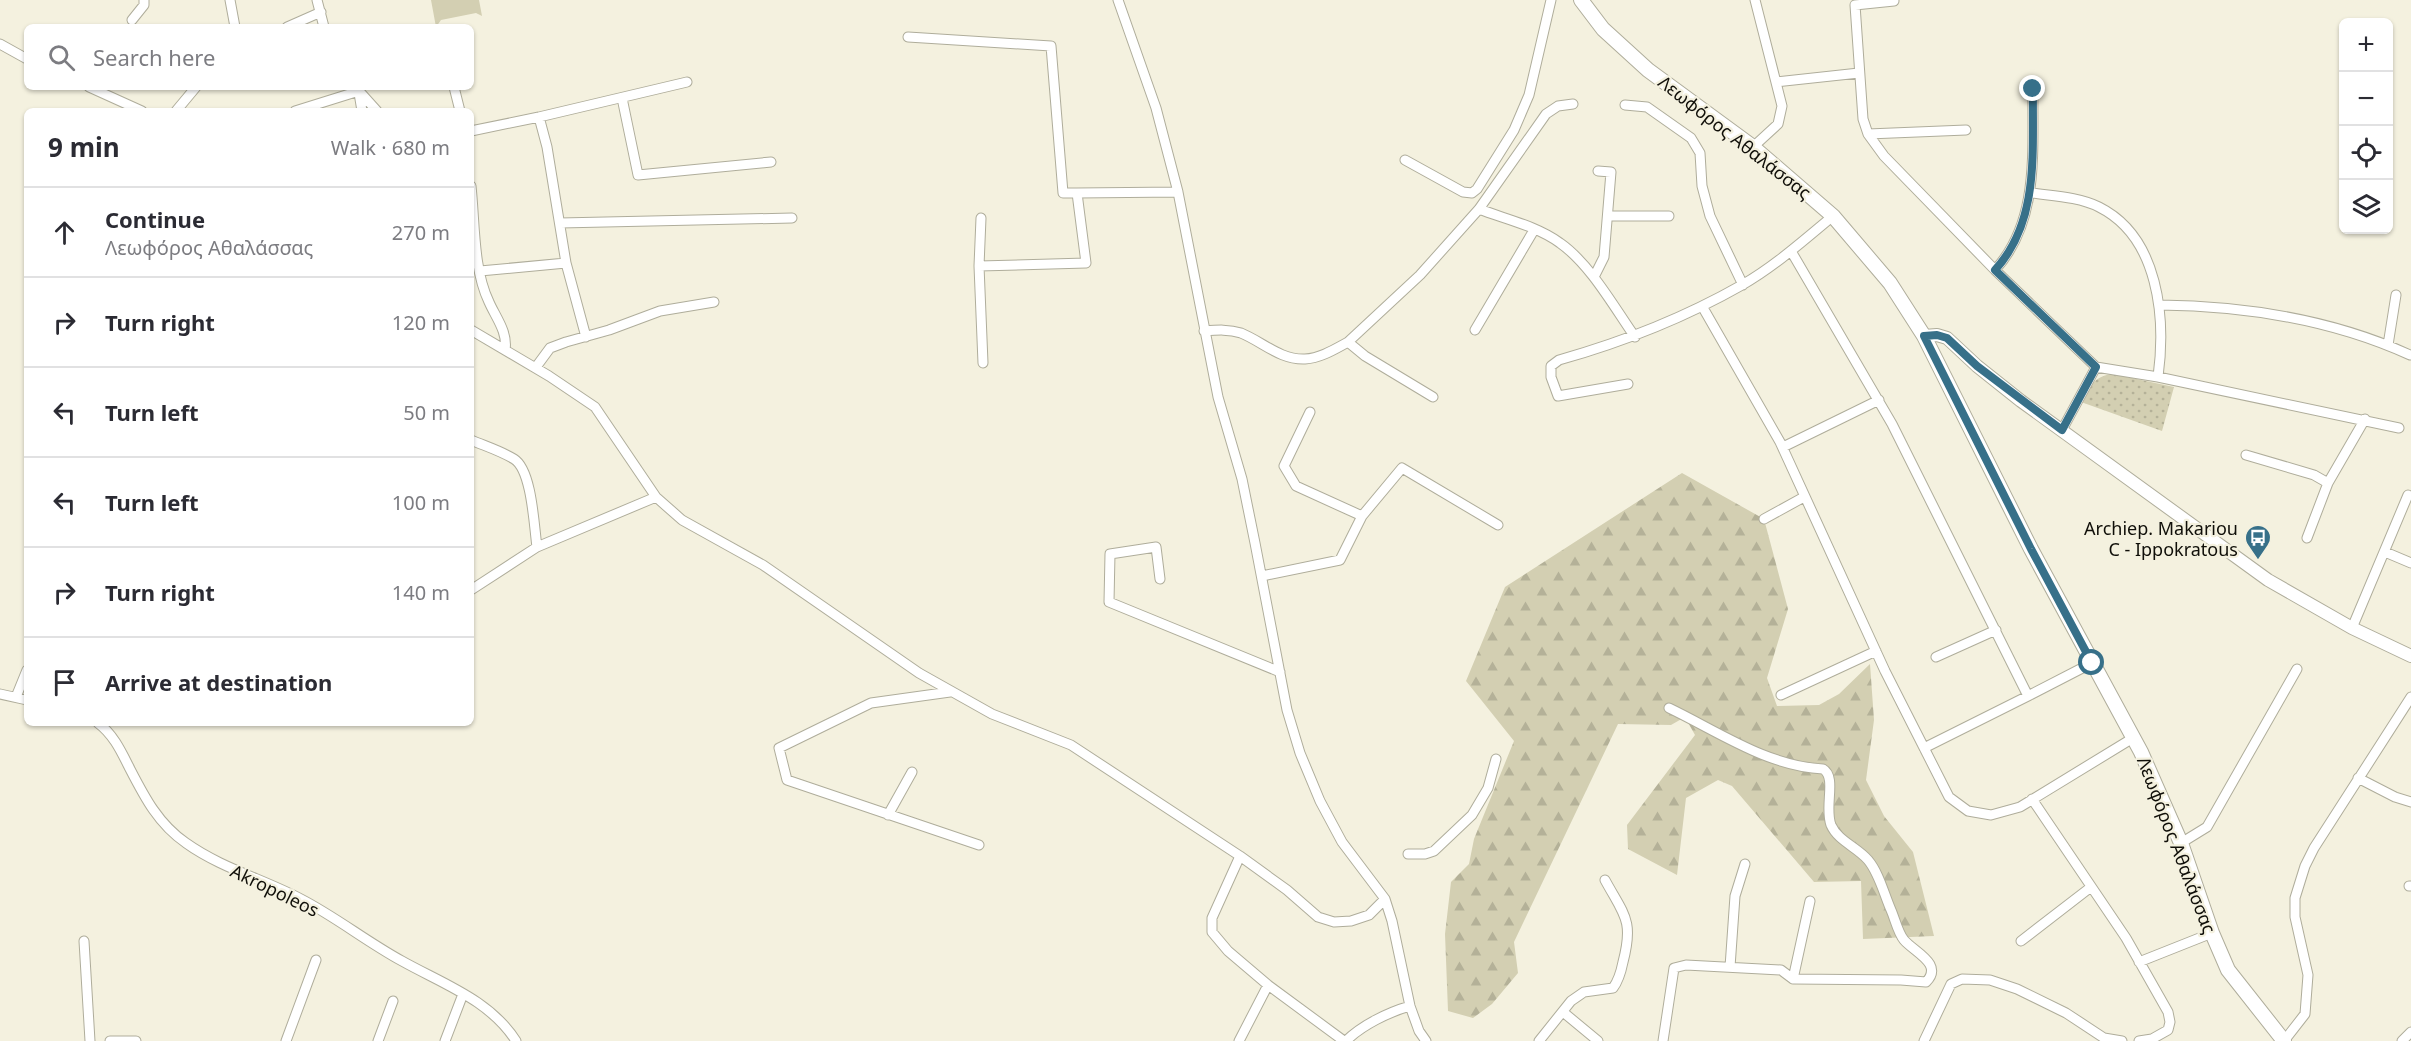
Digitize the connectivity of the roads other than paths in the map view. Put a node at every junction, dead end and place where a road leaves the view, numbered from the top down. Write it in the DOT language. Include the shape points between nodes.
graph roads {
  1 [pos="144,0"];
  2 [pos="230,0"];
  3 [pos="317,0"];
  4 [pos="1118,0"];
  5 [pos="1551,0"];
  6 [pos="1581,0"];
  7 [pos="1755,0"];
  8 [pos="1893,2"];
  9 [pos="321,12"];
  10 [pos="132,20"];
  11 [pos="234,24"];
  12 [pos="294,24"];
  13 [pos="323,24"];
  14 [pos="908,38"];
  15 [pos="0,44"];
  16 [pos="24,57"];
  17 [pos="1859,73"];
  18 [pos="687,82"];
  19 [pos="1776,82"];
  20 [pos="2033,89"];
  21 [pos="96,90"];
  22 [pos="194,90"];
  23 [pos="354,90"];
  24 [pos="357,90"];
  25 [pos="358,90"];
  26 [pos="454,90"];
  27 [pos="622,98"];
  28 [pos="1573,104"];
  29 [pos="1625,105"];
  30 [pos="135,108"];
  31 [pos="178,108"];
  32 [pos="303,108"];
  33 [pos="361,108"];
  34 [pos="374,108"];
  35 [pos="459,108"];
  36 [pos="539,117"];
  37 [pos="474,130"];
  38 [pos="1966,130"];
  39 [pos="1869,134"];
  40 [pos="1754,147"];
  41 [pos="1405,160"];
  42 [pos="771,162"];
  43 [pos="1598,171"];
  44 [pos="1178,192"];
  45 [pos="1077,193"];
  46 [pos="2032,193"];
  47 [pos="1479,209"];
  48 [pos="1608,216"];
  49 [pos="1669,216"];
  50 [pos="1833,216"];
  51 [pos="792,218"];
  52 [pos="981,218"];
  53 [pos="474,220"];
  54 [pos="560,223"];
  55 [pos="1534,230"];
  56 [pos="1791,251"];
  57 [pos="566,263"];
  58 [pos="979,267"];
  59 [pos="1995,270"];
  60 [pos="480,271"];
  61 [pos="1594,277"];
  62 [pos="1743,285"];
  63 [pos="2396,295"];
  64 [pos="714,302"];
  65 [pos="2160,305"];
  66 [pos="1702,306"];
  67 [pos="1475,330"];
  68 [pos="1204,331"];
  69 [pos="474,332"];
  70 [pos="1924,336"];
  71 [pos="586,337"];
  72 [pos="1635,337"];
  73 [pos="1348,342"];
  74 [pos="2388,345"];
  75 [pos="505,350"];
  76 [pos="2410,355"];
  77 [pos="982,363"];
  78 [pos="2096,367"];
  79 [pos="536,368"];
  80 [pos="2158,377"];
  81 [pos="1628,384"];
  82 [pos="1433,397"];
  83 [pos="1879,400"];
  84 [pos="1310,412"];
  85 [pos="2365,419"];
  86 [pos="2399,428"];
  87 [pos="2062,430"];
  88 [pos="474,441"];
  89 [pos="1783,447"];
  90 [pos="2246,455"];
  91 [pos="2328,483"];
  92 [pos="2408,495"];
  93 [pos="656,497"];
  94 [pos="1804,497"];
  95 [pos="1362,516"];
  96 [pos="1764,519"];
  97 [pos="1498,525"];
  98 [pos="2307,538"];
  99 [pos="537,547"];
  100 [pos="2385,552"];
  101 [pos="2411,563"];
  102 [pos="1262,576"];
  103 [pos="1160,579"];
  104 [pos="474,588"];
  105 [pos="2352,628"];
  106 [pos="1996,630"];
  107 [pos="1876,651"];
  108 [pos="2411,656"];
  109 [pos="1936,657"];
  110 [pos="2092,663"];
  111 [pos="2296,669"];
  112 [pos="1280,672"];
  113 [pos="24,677"];
  114 [pos="950,692"];
  115 [pos="0,694"];
  116 [pos="1781,695"];
  117 [pos="2028,696"];
  118 [pos="16,697"];
  119 [pos="2411,697"];
  120 [pos="24,699"];
  121 [pos="1669,708"];
  122 [pos="101,726"];
  123 [pos="2133,738"];
  124 [pos="1924,748"];
  125 [pos="1496,759"];
  126 [pos="912,772"];
  127 [pos="2358,778"];
  128 [pos="2032,799"];
  129 [pos="2411,802"];
  130 [pos="888,814"];
  131 [pos="2181,843"];
  132 [pos="980,845"];
  133 [pos="1408,854"];
  134 [pos="1240,856"];
  135 [pos="1745,864"];
  136 [pos="1605,880"];
  137 [pos="2091,887"];
  138 [pos="1385,898"];
  139 [pos="1810,901"];
  140 [pos="2212,933"];
  141 [pos="84,941"];
  142 [pos="2021,941"];
  143 [pos="316,960"];
  144 [pos="2139,962"];
  145 [pos="1730,967"];
  146 [pos="1793,979"];
  147 [pos="1268,985"];
  148 [pos="463,994"];
  149 [pos="393,1001"];
  150 [pos="1410,1006"];
  151 [pos="1563,1012"];
  152 [pos="2411,1032"];
  153 [pos="90,1041"];
  154 [pos="110,1041"];
  155 [pos="136,1041"];
  156 [pos="286,1041"];
  157 [pos="378,1041"];
  158 [pos="445,1041"];
  159 [pos="516,1041"];
  160 [pos="1239,1041"];
  161 [pos="1345,1041"];
  162 [pos="1426,1041"];
  163 [pos="1539,1041"];
  164 [pos="1598,1041"];
  165 [pos="1663,1041"];
  166 [pos="1924,1041"];
  167 [pos="2122,1041"];
  168 [pos="2139,1041"];
  169 [pos="2284,1041"];
  170 [pos="2402,1041"];
  1 -- 10 [label="street"];
  2 -- 11 [label="street"];
  3 -- 9 [label="street"];
  4 -- 44 [label="street" via="1156,108"];
  5 -- 41 [label="street" via="1529,95 1514,130 1477,189 1463,192"];
  6 -- 40 [label="main road, Λεωφόρος Αθαλάσσας" via="1603,28 1648,70"];
  7 -- 19 [label="street"];
  8 -- 17 [label="street" via="1855,5"];
  9 -- 12 [label="street"];
  9 -- 13 [label="street"];
  14 -- 45 [label="street" via="1051,46 1063,193"];
  15 -- 16 [label="street"];
  17 -- 19 [label="street"];
  17 -- 39 [label="street" via="1863,119"];
  18 -- 27 [label="street"];
  19 -- 40 [label="street" via="1782,106 1778,124"];
  20 -- 46 [label="street"];
  21 -- 30 [label="street"];
  22 -- 31 [label="street"];
  23 -- 32 [label="street"];
  24 -- 33 [label="street"];
  25 -- 34 [label="street"];
  26 -- 35 [label="street"];
  27 -- 36 [label="street"];
  27 -- 42 [label="street" via="638,175"];
  28 -- 47 [label="street" via="1558,106 1546,114"];
  29 -- 62 [label="street" via="1647,107 1691,138 1700,153 1702,186 1710,216"];
  36 -- 37 [label="street"];
  36 -- 54 [label="street"];
  38 -- 39 [label="street"];
  39 -- 59 [label="street" via="1884,156"];
  40 -- 50 [label="main road, Λεωφόρος Αθαλάσσας"];
  43 -- 48 [label="street" via="1611,172"];
  44 -- 45 [label="street"];
  44 -- 68 [label="street"];
  45 -- 58 [label="street" via="1086,263"];
  46 -- 59 [label="street" via="2014,247"];
  46 -- 65 [label="street" via="2097,206 2120,220 2137,239"];
  47 -- 55 [label="street"];
  47 -- 73 [label="street" via="1420,275"];
  48 -- 49 [label="street"];
  48 -- 61 [label="street" via="1605,257"];
  50 -- 56 [label="street"];
  50 -- 70 [label="main road, Λεωφόρος Αθαλάσσας" via="1890,283"];
  51 -- 54 [label="street"];
  52 -- 58 [label="street"];
  53 -- 60 [label="street"];
  54 -- 57 [label="street"];
  55 -- 61 [label="street" via="1560,243"];
  55 -- 67 [label="street"];
  56 -- 62 [label="street"];
  56 -- 83 [label="street"];
  57 -- 60 [label="street"];
  57 -- 71 [label="street"];
  58 -- 77 [label="street"];
  59 -- 78 [label="street"];
  60 -- 75 [label="street" via="481,282 506,337"];
  61 -- 72 [label="street"];
  62 -- 66 [label="street"];
  63 -- 74 [label="street"];
  64 -- 71 [label="street" via="660,311"];
  65 -- 74 [label="street" via="2208,305 2279,315"];
  65 -- 80 [label="street"];
  66 -- 72 [label="street"];
  66 -- 89 [label="street"];
  68 -- 73 [label="street" via="1240,333 1287,357 1305,359 1327,354"];
  68 -- 102 [label="street"];
  69 -- 75 [label="street"];
  70 -- 87 [label="street" via="1947,338 1977,366"];
  70 -- 110 [label="main road, Λεωφόρος Αθαλάσσας"];
  71 -- 79 [label="street" via="550,348"];
  72 -- 81 [label="street" via="1559,360 1551,366 1558,396"];
  73 -- 82 [label="street"];
  74 -- 76 [label="street"];
  75 -- 79 [label="street"];
  78 -- 80 [label="street"];
  78 -- 87 [label="street"];
  79 -- 93 [label="street" via="595,407"];
  80 -- 85 [label="street"];
  83 -- 89 [label="street"];
  83 -- 106 [label="street"];
  84 -- 95 [label="street" via="1284,466 1296,486"];
  85 -- 86 [label="street"];
  85 -- 91 [label="street"];
  87 -- 105 [label="street" via="2268,580"];
  88 -- 99 [label="street" via="516,459 524,470"];
  89 -- 94 [label="street"];
  90 -- 91 [label="street" via="2314,475"];
  91 -- 98 [label="street"];
  92 -- 100 [label="street"];
  93 -- 99 [label="street"];
  93 -- 114 [label="street" via="682,520 763,566"];
  94 -- 96 [label="street"];
  94 -- 107 [label="street"];
  95 -- 97 [label="street" via="1402,468"];
  95 -- 102 [label="street" via="1340,560"];
  99 -- 104 [label="street"];
  100 -- 101 [label="street"];
  100 -- 105 [label="street"];
  102 -- 112 [label="street"];
  103 -- 112 [label="street" via="1156,547 1110,554 1109,602"];
  105 -- 108 [label="street"];
  106 -- 109 [label="street"];
  106 -- 117 [label="street"];
  107 -- 116 [label="street"];
  107 -- 124 [label="street"];
  110 -- 117 [label="street"];
  110 -- 123 [label="main road, Λεωφόρος Αθαλάσσας"];
  111 -- 131 [label="street" via="2207,827"];
  112 -- 138 [label="street" via="1294,731 1320,801 1342,842"];
  113 -- 118 [label="street"];
  114 -- 130 [label="street" via="872,702 779,748 787,780"];
  114 -- 134 [label="street" via="992,714 1071,745"];
  115 -- 118 [label="street"];
  117 -- 124 [label="street"];
  118 -- 120 [label="street"];
  119 -- 127 [label="street"];
  121 -- 146 [label="street" via="1785,764 1829,772 1827,802 1834,832 1868,860 1903,939 1928,961 1932,970 1926,982"];
  122 -- 148 [label="street, Akropoleos" via="115,740 156,814 185,843 224,866 302,900 388,954"];
  123 -- 128 [label="street"];
  123 -- 131 [label="main road, Λεωφόρος Αθαλάσσας"];
  124 -- 128 [label="street" via="1949,797 1968,811 1991,815 2020,807"];
  125 -- 133 [label="street" via="1488,788 1472,815 1434,851"];
  126 -- 130 [label="street"];
  127 -- 129 [label="street"];
  127 -- 169 [label="street" via="2314,848 2295,898 2295,917 2308,975 2305,1014"];
  128 -- 137 [label="street"];
  130 -- 132 [label="street"];
  131 -- 140 [label="main road, Λεωφόρος Αθαλάσσας"];
  134 -- 138 [label="street" via="1318,917 1334,922 1369,915"];
  134 -- 147 [label="street" via="1212,918 1212,932"];
  135 -- 145 [label="street" via="1736,896"];
  136 -- 151 [label="street" via="1629,929 1618,981 1613,988 1584,992"];
  137 -- 142 [label="street"];
  137 -- 144 [label="street"];
  138 -- 150 [label="street"];
  139 -- 146 [label="street"];
  140 -- 144 [label="street"];
  140 -- 169 [label="main road, Λεωφόρος Αθαλάσσας" via="2228,970"];
  141 -- 153 [label="street"];
  143 -- 156 [label="street"];
  144 -- 168 [label="street" via="2170,1022 2168,1030"];
  145 -- 146 [label="street" via="1781,970"];
  145 -- 165 [label="street" via="1674,968"];
  147 -- 160 [label="street"];
  147 -- 161 [label="street"];
  148 -- 158 [label="street"];
  148 -- 159 [label="street, Akropoleos" via="497,1016"];
  149 -- 157 [label="street"];
  150 -- 161 [label="street" via="1398,1009"];
  150 -- 162 [label="street"];
  151 -- 163 [label="street"];
  151 -- 164 [label="street"];
  152 -- 170 [label="street"];
  154 -- 155 [label="street"];
  166 -- 167 [label="street" via="1951,984 1962,979 1990,980 2017,989 2066,1013 2104,1038"];
}
